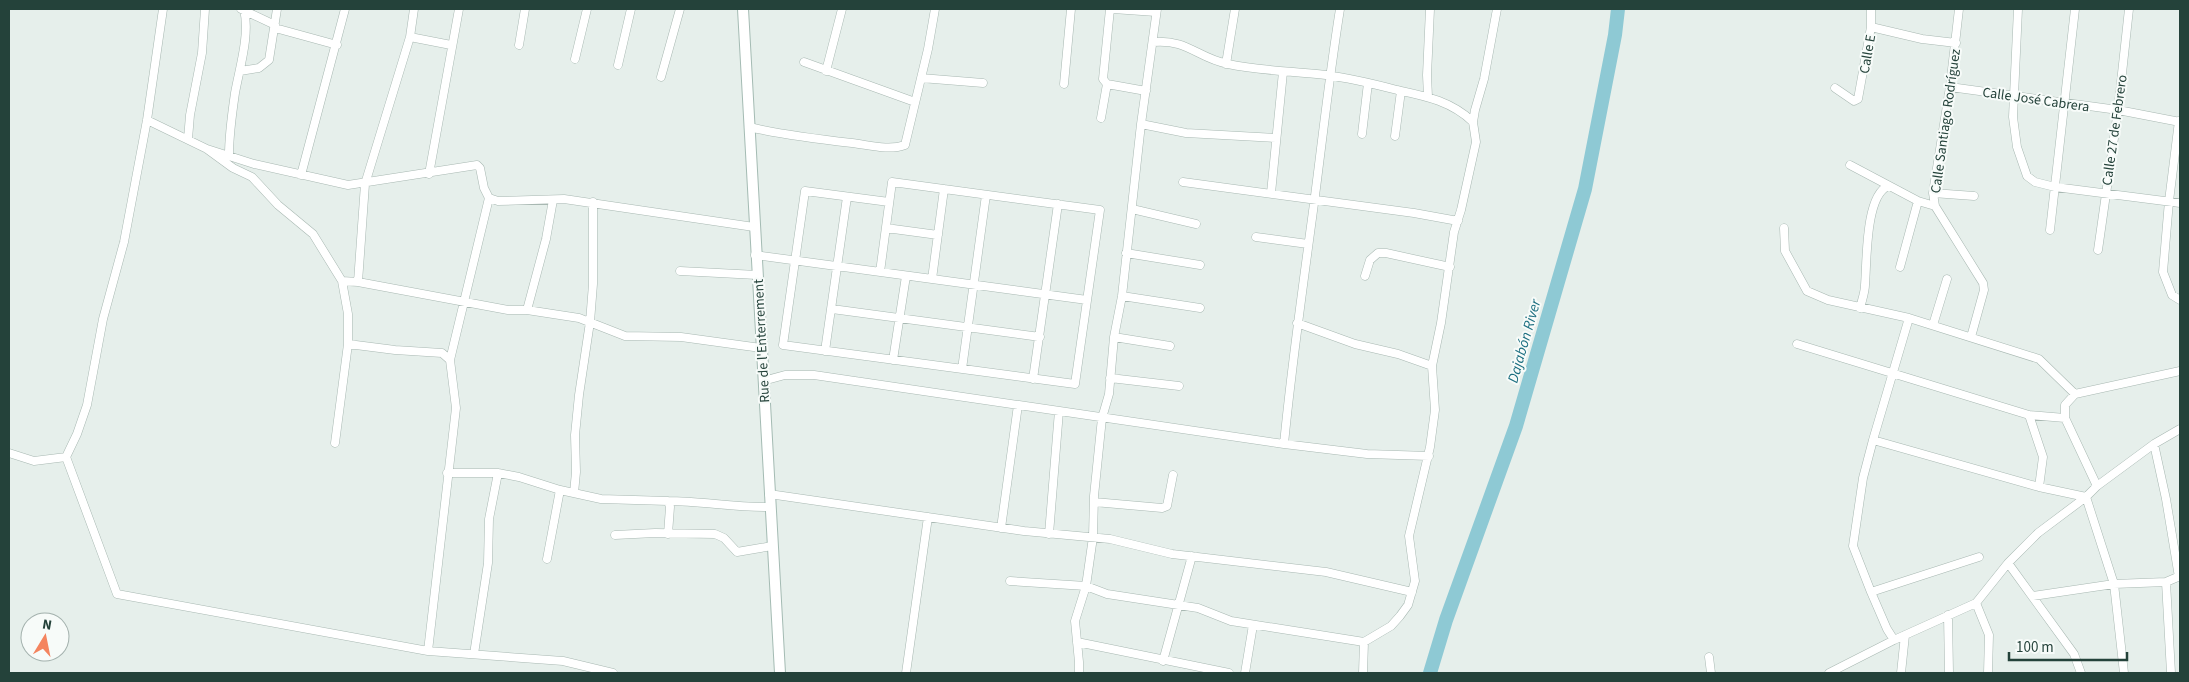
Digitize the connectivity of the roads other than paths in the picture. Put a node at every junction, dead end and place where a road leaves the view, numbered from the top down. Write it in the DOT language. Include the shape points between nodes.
graph roads {
  1 [pos="163,9"];
  2 [pos="205,9"];
  3 [pos="243,9"];
  4 [pos="277,9"];
  5 [pos="346,9"];
  6 [pos="414,9"];
  7 [pos="459,9"];
  8 [pos="525,9"];
  9 [pos="587,9"];
  10 [pos="631,9"];
  11 [pos="680,9"];
  12 [pos="742,9"];
  13 [pos="842,9"];
  14 [pos="935,9"];
  15 [pos="1071,9"];
  16 [pos="1111,9"];
  17 [pos="1234,9"];
  18 [pos="1340,9"];
  19 [pos="1430,9"];
  20 [pos="1497,9"];
  21 [pos="1871,9"];
  22 [pos="1959,9"];
  23 [pos="2018,9"];
  24 [pos="2075,9"];
  25 [pos="2130,9"];
  26 [pos="1157,11"];
  27 [pos="275,27"];
  28 [pos="1871,28"];
  29 [pos="410,37"];
  30 [pos="1152,42"];
  31 [pos="1956,43"];
  32 [pos="337,45"];
  33 [pos="451,45"];
  34 [pos="519,45"];
  35 [pos="575,59"];
  36 [pos="804,62"];
  37 [pos="1226,64"];
  38 [pos="618,65"];
  39 [pos="240,71"];
  40 [pos="826,72"];
  41 [pos="1283,72"];
  42 [pos="1329,76"];
  43 [pos="661,77"];
  44 [pos="921,78"];
  45 [pos="1368,83"];
  46 [pos="983,84"];
  47 [pos="1064,84"];
  48 [pos="1107,84"];
  49 [pos="1950,87"];
  50 [pos="1834,88"];
  51 [pos="1146,91"];
  52 [pos="1401,91"];
  53 [pos="2014,96"];
  54 [pos="1428,97"];
  55 [pos="915,102"];
  56 [pos="2064,104"];
  57 [pos="2118,110"];
  58 [pos="1100,118"];
  59 [pos="147,120"];
  60 [pos="2179,121"];
  61 [pos="1473,122"];
  62 [pos="1141,124"];
  63 [pos="749,127"];
  64 [pos="1362,134"];
  65 [pos="1394,136"];
  66 [pos="1276,138"];
  67 [pos="188,139"];
  68 [pos="207,149"];
  69 [pos="229,155"];
  70 [pos="1850,165"];
  71 [pos="429,174"];
  72 [pos="301,175"];
  73 [pos="1183,182"];
  74 [pos="365,184"];
  75 [pos="1888,186"];
  76 [pos="2055,187"];
  77 [pos="944,189"];
  78 [pos="1271,193"];
  79 [pos="1933,193"];
  80 [pos="2105,194"];
  81 [pos="986,195"];
  82 [pos="847,196"];
  83 [pos="1974,196"];
  84 [pos="489,198"];
  85 [pos="1315,199"];
  86 [pos="552,200"];
  87 [pos="1918,201"];
  88 [pos="2169,201"];
  89 [pos="593,202"];
  90 [pos="889,202"];
  91 [pos="2180,203"];
  92 [pos="1058,204"];
  93 [pos="1935,206"];
  94 [pos="1132,209"];
  95 [pos="1458,221"];
  96 [pos="1196,224"];
  97 [pos="754,227"];
  98 [pos="886,228"];
  99 [pos="1784,228"];
  100 [pos="2050,230"];
  101 [pos="938,235"];
  102 [pos="1256,237"];
  103 [pos="1308,244"];
  104 [pos="2098,250"];
  105 [pos="1126,253"];
  106 [pos="755,255"];
  107 [pos="796,261"];
  108 [pos="1200,265"];
  109 [pos="837,266"];
  110 [pos="1450,267"];
  111 [pos="1900,267"];
  112 [pos="680,271"];
  113 [pos="880,272"];
  114 [pos="757,275"];
  115 [pos="906,276"];
  116 [pos="1365,276"];
  117 [pos="932,279"];
  118 [pos="1946,279"];
  119 [pos="342,281"];
  120 [pos="358,282"];
  121 [pos="974,285"];
  122 [pos="1046,294"];
  123 [pos="1122,296"];
  124 [pos="1087,300"];
  125 [pos="2180,300"];
  126 [pos="464,302"];
  127 [pos="1200,308"];
  128 [pos="1860,308"];
  129 [pos="832,309"];
  130 [pos="527,310"];
  131 [pos="900,318"];
  132 [pos="1909,318"];
  133 [pos="590,322"];
  134 [pos="1297,323"];
  135 [pos="1933,325"];
  136 [pos="969,327"];
  137 [pos="1040,337"];
  138 [pos="1114,337"];
  139 [pos="1971,337"];
  140 [pos="348,344"];
  141 [pos="1797,344"];
  142 [pos="1170,346"];
  143 [pos="761,348"];
  144 [pos="825,351"];
  145 [pos="450,360"];
  146 [pos="893,360"];
  147 [pos="1432,366"];
  148 [pos="962,369"];
  149 [pos="2180,371"];
  150 [pos="1891,373"];
  151 [pos="1110,378"];
  152 [pos="1033,379"];
  153 [pos="763,381"];
  154 [pos="1179,386"];
  155 [pos="2075,394"];
  156 [pos="1018,405"];
  157 [pos="1058,411"];
  158 [pos="2029,415"];
  159 [pos="1102,418"];
  160 [pos="2065,418"];
  161 [pos="2180,429"];
  162 [pos="1873,440"];
  163 [pos="335,443"];
  164 [pos="1284,444"];
  165 [pos="2154,444"];
  166 [pos="9,453"];
  167 [pos="1429,456"];
  168 [pos="66,457"];
  169 [pos="447,472"];
  170 [pos="498,473"];
  171 [pos="1173,475"];
  172 [pos="2096,486"];
  173 [pos="2039,487"];
  174 [pos="560,490"];
  175 [pos="574,493"];
  176 [pos="769,494"];
  177 [pos="2086,497"];
  178 [pos="668,500"];
  179 [pos="1094,502"];
  180 [pos="770,507"];
  181 [pos="928,517"];
  182 [pos="1001,528"];
  183 [pos="668,534"];
  184 [pos="1049,534"];
  185 [pos="615,535"];
  186 [pos="1094,537"];
  187 [pos="772,546"];
  188 [pos="1192,556"];
  189 [pos="1979,557"];
  190 [pos="547,559"];
  191 [pos="2008,563"];
  192 [pos="2179,577"];
  193 [pos="1010,581"];
  194 [pos="2166,582"];
  195 [pos="2114,584"];
  196 [pos="1086,586"];
  197 [pos="1412,592"];
  198 [pos="1871,592"];
  199 [pos="2033,596"];
  200 [pos="1976,603"];
  201 [pos="1180,604"];
  202 [pos="1948,615"];
  203 [pos="1253,625"];
  204 [pos="1905,635"];
  205 [pos="1894,640"];
  206 [pos="1077,642"];
  207 [pos="1364,642"];
  208 [pos="428,650"];
  209 [pos="474,654"];
  210 [pos="1709,656"];
  211 [pos="1163,661"];
  212 [pos="613,673"];
  213 [pos="780,673"];
  214 [pos="906,673"];
  215 [pos="1079,673"];
  216 [pos="1229,673"];
  217 [pos="1245,673"];
  218 [pos="1363,673"];
  219 [pos="1711,673"];
  220 [pos="1829,673"];
  221 [pos="1901,673"];
  222 [pos="1949,673"];
  223 [pos="1988,673"];
  224 [pos="2081,673"];
  225 [pos="2124,673"];
  226 [pos="2170,673"];
  1 -- 59 [label="street"];
  2 -- 67 [label="street" via="202,53"];
  3 -- 27 [label="street"];
  3 -- 39 [label="street" via="247,19"];
  4 -- 27 [label="street"];
  5 -- 32 [label="street"];
  6 -- 29 [label="street"];
  7 -- 33 [label="street"];
  8 -- 34 [label="street"];
  9 -- 35 [label="street"];
  10 -- 38 [label="street"];
  11 -- 43 [label="street"];
  12 -- 63 [label="street, Rue de l'Enterrement"];
  13 -- 40 [label="street"];
  14 -- 44 [label="street"];
  15 -- 47 [label="street"];
  16 -- 26 [label="street"];
  16 -- 48 [label="street" via="1103,79"];
  17 -- 37 [label="street"];
  18 -- 42 [label="street"];
  19 -- 54 [label="street"];
  20 -- 61 [label="street"];
  21 -- 28 [label="street, Calle E"];
  22 -- 31 [label="street, Calle Santiago Rodríguez"];
  23 -- 53 [label="street"];
  24 -- 56 [label="street"];
  25 -- 57 [label="street, Calle 27 de Febrero"];
  26 -- 30 [label="street"];
  27 -- 32 [label="street"];
  27 -- 39 [label="street" via="269,60 259,68"];
  28 -- 31 [label="street"];
  28 -- 50 [label="street, Calle E" via="1858,99 1854,101"];
  29 -- 33 [label="street"];
  29 -- 74 [label="street"];
  30 -- 37 [label="street" via="1185,45"];
  30 -- 51 [label="street"];
  31 -- 49 [label="street, Calle Santiago Rodríguez"];
  32 -- 72 [label="street"];
  33 -- 71 [label="street"];
  36 -- 40 [label="street"];
  37 -- 41 [label="street"];
  39 -- 69 [label="street" via="231,118"];
  40 -- 55 [label="street"];
  41 -- 42 [label="street"];
  41 -- 66 [label="street"];
  42 -- 45 [label="street"];
  42 -- 85 [label="street"];
  44 -- 46 [label="street"];
  44 -- 55 [label="street"];
  45 -- 52 [label="street"];
  45 -- 64 [label="street"];
  48 -- 51 [label="street"];
  48 -- 58 [label="street"];
  49 -- 53 [label="street, Calle José Cabrera"];
  49 -- 79 [label="street, Calle Santiago Rodríguez"];
  51 -- 62 [label="street"];
  52 -- 54 [label="street"];
  52 -- 65 [label="street"];
  53 -- 56 [label="street, Calle José Cabrera"];
  53 -- 76 [label="street" via="2016,140 2027,176 2035,182"];
  54 -- 61 [label="street" via="1456,108"];
  55 -- 63 [label="street" via="905,145 896,148 784,135"];
  56 -- 57 [label="street, Calle José Cabrera"];
  56 -- 76 [label="street"];
  57 -- 60 [label="street, Calle José Cabrera"];
  57 -- 80 [label="street, Calle 27 de Febrero"];
  59 -- 67 [label="street"];
  59 -- 168 [label="street" via="124,242 102,319 87,406"];
  60 -- 88 [label="street"];
  61 -- 95 [label="street" via="1476,142"];
  62 -- 66 [label="street" via="1186,133"];
  62 -- 94 [label="street"];
  63 -- 97 [label="street, Rue de l'Enterrement"];
  66 -- 78 [label="street"];
  67 -- 68 [label="street"];
  68 -- 69 [label="street"];
  68 -- 119 [label="street" via="252,177 278,205 313,234"];
  69 -- 72 [label="street"];
  70 -- 75 [label="street"];
  71 -- 74 [label="street"];
  71 -- 84 [label="street" via="477,165"];
  72 -- 74 [label="street" via="348,185"];
  73 -- 78 [label="street"];
  74 -- 120 [label="street"];
  75 -- 87 [label="street"];
  75 -- 128 [label="street" via="1881,189 1874,203"];
  76 -- 80 [label="street"];
  76 -- 100 [label="street"];
  77 -- 81 [label="street"];
  77 -- 90 [label="street" via="892,182"];
  77 -- 101 [label="street"];
  78 -- 85 [label="street"];
  79 -- 83 [label="street"];
  79 -- 93 [label="street, Calle Santiago Rodríguez"];
  80 -- 88 [label="street"];
  80 -- 104 [label="street, Calle 27 de Febrero"];
  81 -- 92 [label="street"];
  81 -- 121 [label="street"];
  82 -- 90 [label="street"];
  82 -- 107 [label="street" via="805,191"];
  82 -- 109 [label="street"];
  84 -- 86 [label="street" via="498,201"];
  84 -- 126 [label="street"];
  85 -- 95 [label="street"];
  85 -- 103 [label="street"];
  86 -- 89 [label="street"];
  86 -- 130 [label="street" via="546,239"];
  87 -- 93 [label="street"];
  87 -- 111 [label="street"];
  88 -- 91 [label="street"];
  88 -- 125 [label="street" via="2163,272 2172,296"];
  89 -- 97 [label="street"];
  89 -- 133 [label="street"];
  90 -- 98 [label="street"];
  92 -- 122 [label="street"];
  92 -- 124 [label="street" via="1100,210"];
  93 -- 139 [label="street, Calle Santiago Rodríguez" via="1983,283"];
  94 -- 96 [label="street"];
  94 -- 105 [label="street"];
  95 -- 110 [label="street"];
  97 -- 106 [label="street, Rue de l'Enterrement"];
  98 -- 101 [label="street"];
  98 -- 113 [label="street"];
  99 -- 128 [label="street" via="1785,251 1807,291"];
  101 -- 117 [label="street"];
  102 -- 103 [label="street"];
  103 -- 134 [label="street"];
  105 -- 108 [label="street"];
  105 -- 123 [label="street"];
  106 -- 107 [label="street"];
  106 -- 114 [label="street, Rue de l'Enterrement"];
  107 -- 109 [label="street"];
  107 -- 144 [label="street" via="783,345"];
  109 -- 113 [label="street"];
  109 -- 129 [label="street"];
  110 -- 116 [label="street" via="1378,253 1370,260"];
  110 -- 147 [label="street"];
  112 -- 114 [label="street"];
  113 -- 115 [label="street"];
  114 -- 143 [label="street, Rue de l'Enterrement"];
  115 -- 117 [label="street"];
  115 -- 131 [label="street"];
  117 -- 121 [label="street"];
  118 -- 135 [label="street"];
  119 -- 120 [label="street"];
  119 -- 140 [label="street" via="348,314"];
  120 -- 126 [label="street"];
  121 -- 122 [label="street"];
  121 -- 136 [label="street"];
  122 -- 124 [label="street"];
  122 -- 137 [label="street"];
  123 -- 127 [label="street"];
  123 -- 138 [label="street"];
  124 -- 152 [label="street" via="1075,384"];
  126 -- 130 [label="street"];
  126 -- 145 [label="street"];
  128 -- 132 [label="street"];
  129 -- 131 [label="street"];
  129 -- 144 [label="street"];
  130 -- 133 [label="street"];
  131 -- 136 [label="street"];
  131 -- 146 [label="street"];
  132 -- 135 [label="street"];
  132 -- 150 [label="street"];
  133 -- 143 [label="street" via="625,336 680,337"];
  133 -- 175 [label="street" via="577,411"];
  134 -- 147 [label="street"];
  134 -- 164 [label="street"];
  135 -- 139 [label="street"];
  136 -- 137 [label="street"];
  136 -- 148 [label="street"];
  137 -- 152 [label="street"];
  138 -- 142 [label="street"];
  138 -- 151 [label="street"];
  139 -- 155 [label="street" via="2039,359"];
  140 -- 145 [label="street" via="442,353"];
  140 -- 163 [label="street"];
  141 -- 150 [label="street"];
  143 -- 153 [label="street, Rue de l'Enterrement"];
  144 -- 146 [label="street"];
  145 -- 169 [label="street" via="456,408"];
  146 -- 148 [label="street"];
  147 -- 167 [label="street" via="1435,410"];
  148 -- 152 [label="street"];
  149 -- 155 [label="street"];
  150 -- 158 [label="street"];
  150 -- 162 [label="street"];
  151 -- 154 [label="street"];
  151 -- 159 [label="street"];
  153 -- 156 [label="street" via="814,375"];
  153 -- 176 [label="street, Rue de l'Enterrement"];
  155 -- 160 [label="street" via="2065,406"];
  156 -- 157 [label="street"];
  156 -- 182 [label="street"];
  157 -- 159 [label="street"];
  157 -- 184 [label="street"];
  158 -- 160 [label="street"];
  158 -- 173 [label="street" via="2043,457"];
  159 -- 164 [label="street"];
  159 -- 179 [label="street"];
  160 -- 172 [label="street"];
  161 -- 165 [label="street"];
  162 -- 173 [label="street"];
  162 -- 198 [label="street" via="1863,478 1853,546"];
  164 -- 167 [label="street" via="1367,454"];
  165 -- 172 [label="street"];
  165 -- 192 [label="street"];
  166 -- 168 [label="street" via="34,461"];
  167 -- 197 [label="street" via="1410,528 1415,581"];
  168 -- 208 [label="street" via="117,594"];
  169 -- 170 [label="street"];
  169 -- 208 [label="street"];
  170 -- 174 [label="street"];
  170 -- 209 [label="street" via="489,520 488,564"];
  171 -- 179 [label="street" via="1167,506 1162,508"];
  172 -- 177 [label="street"];
  173 -- 177 [label="street"];
  174 -- 175 [label="street"];
  174 -- 190 [label="street"];
  175 -- 178 [label="street" via="601,499"];
  176 -- 180 [label="street, Rue de l'Enterrement"];
  176 -- 181 [label="street"];
  177 -- 191 [label="street" via="2038,533"];
  177 -- 195 [label="street"];
  178 -- 180 [label="street"];
  178 -- 183 [label="street"];
  179 -- 186 [label="street"];
  180 -- 187 [label="street, Rue de l'Enterrement"];
  181 -- 182 [label="street"];
  181 -- 214 [label="street"];
  182 -- 184 [label="street"];
  183 -- 185 [label="street"];
  183 -- 187 [label="street" via="715,534 724,538 737,552"];
  184 -- 186 [label="street"];
  186 -- 188 [label="street"];
  186 -- 196 [label="street"];
  187 -- 213 [label="street, Rue de l'Enterrement"];
  188 -- 197 [label="street" via="1326,572"];
  188 -- 201 [label="street"];
  189 -- 198 [label="street"];
  191 -- 199 [label="street"];
  191 -- 200 [label="street"];
  192 -- 194 [label="street"];
  193 -- 196 [label="street"];
  194 -- 195 [label="street"];
  194 -- 226 [label="street"];
  195 -- 199 [label="street"];
  195 -- 225 [label="street"];
  196 -- 201 [label="street" via="1107,594"];
  196 -- 206 [label="street" via="1075,621"];
  197 -- 207 [label="street" via="1408,605 1391,626"];
  198 -- 205 [label="street"];
  199 -- 224 [label="street" via="2074,654"];
  200 -- 202 [label="street"];
  200 -- 223 [label="street" via="1989,635"];
  201 -- 203 [label="street"];
  201 -- 211 [label="street"];
  202 -- 204 [label="street"];
  202 -- 222 [label="street"];
  203 -- 207 [label="street"];
  203 -- 217 [label="street"];
  204 -- 205 [label="street"];
  204 -- 221 [label="street"];
  205 -- 220 [label="street"];
  206 -- 211 [label="street"];
  206 -- 215 [label="street"];
  207 -- 218 [label="street"];
  208 -- 209 [label="street"];
  209 -- 212 [label="street" via="562,662"];
  210 -- 219 [label="street"];
  211 -- 216 [label="street"];
}
